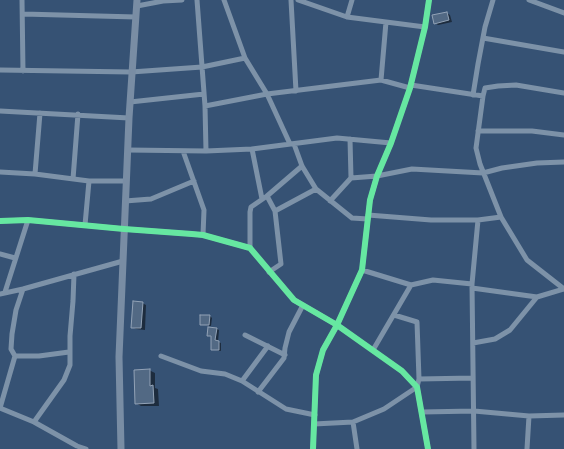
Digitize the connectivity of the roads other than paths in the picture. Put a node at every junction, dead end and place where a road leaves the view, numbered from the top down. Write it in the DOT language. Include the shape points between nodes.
graph roads {
  1 [pos="22,0"];
  2 [pos="182,0"];
  3 [pos="197,0"];
  4 [pos="224,0"];
  5 [pos="291,0"];
  6 [pos="298,0"];
  7 [pos="352,0"];
  8 [pos="429,0"];
  9 [pos="493,0"];
  10 [pos="529,0"];
  11 [pos="137,3"];
  12 [pos="564,13"];
  13 [pos="23,14"];
  14 [pos="136,17"];
  15 [pos="347,17"];
  16 [pos="386,22"];
  17 [pos="425,27"];
  18 [pos="483,38"];
  19 [pos="564,52"];
  20 [pos="245,58"];
  21 [pos="202,67"];
  22 [pos="0,70"];
  23 [pos="23,71"];
  24 [pos="131,72"];
  25 [pos="381,80"];
  26 [pos="411,87"];
  27 [pos="296,91"];
  28 [pos="564,93"];
  29 [pos="204,94"];
  30 [pos="267,94"];
  31 [pos="473,95"];
  32 [pos="483,96"];
  33 [pos="130,102"];
  34 [pos="205,106"];
  35 [pos="0,111"];
  36 [pos="40,113"];
  37 [pos="78,114"];
  38 [pos="129,118"];
  39 [pos="478,131"];
  40 [pos="564,135"];
  41 [pos="350,139"];
  42 [pos="391,143"];
  43 [pos="292,144"];
  44 [pos="252,149"];
  45 [pos="128,150"];
  46 [pos="183,151"];
  47 [pos="206,151"];
  48 [pos="564,162"];
  49 [pos="302,166"];
  50 [pos="0,172"];
  51 [pos="483,173"];
  52 [pos="35,174"];
  53 [pos="377,176"];
  54 [pos="351,178"];
  55 [pos="73,179"];
  56 [pos="89,181"];
  57 [pos="126,181"];
  58 [pos="194,181"];
  59 [pos="316,189"];
  60 [pos="264,197"];
  61 [pos="125,201"];
  62 [pos="330,201"];
  63 [pos="275,211"];
  64 [pos="501,216"];
  65 [pos="368,217"];
  66 [pos="0,220"];
  67 [pos="28,220"];
  68 [pos="478,220"];
  69 [pos="85,225"];
  70 [pos="124,229"];
  71 [pos="203,235"];
  72 [pos="250,248"];
  73 [pos="0,254"];
  74 [pos="15,258"];
  75 [pos="123,261"];
  76 [pos="362,270"];
  77 [pos="269,272"];
  78 [pos="74,274"];
  79 [pos="410,285"];
  80 [pos="472,286"];
  81 [pos="23,289"];
  82 [pos="564,289"];
  83 [pos="2,293"];
  84 [pos="536,297"];
  85 [pos="303,305"];
  86 [pos="394,315"];
  87 [pos="338,325"];
  88 [pos="245,335"];
  89 [pos="473,343"];
  90 [pos="268,346"];
  91 [pos="373,350"];
  92 [pos="69,352"];
  93 [pos="285,355"];
  94 [pos="15,356"];
  95 [pos="161,356"];
  96 [pos="473,378"];
  97 [pos="419,379"];
  98 [pos="242,381"];
  99 [pos="417,386"];
  100 [pos="258,392"];
  101 [pos="0,408"];
  102 [pos="474,411"];
  103 [pos="422,412"];
  104 [pos="315,414"];
  105 [pos="564,415"];
  106 [pos="529,416"];
  107 [pos="34,422"];
  108 [pos="353,422"];
  109 [pos="314,424"];
  110 [pos="76,447"];
  111 [pos="86,449"];
  112 [pos="121,449"];
  113 [pos="314,449"];
  114 [pos="357,449"];
  115 [pos="428,449"];
  116 [pos="474,449"];
  117 [pos="526,449"];
  1 -- 13 [label="street"];
  2 -- 11 [label="street"];
  3 -- 21 [label="street"];
  4 -- 20 [label="street"];
  5 -- 27 [label="street"];
  6 -- 15 [label="street"];
  7 -- 15 [label="street"];
  8 -- 17 [label="street"];
  9 -- 18 [label="street"];
  10 -- 12 [label="street"];
  11 -- 14 [label="main road"];
  13 -- 14 [label="street"];
  13 -- 23 [label="street"];
  14 -- 24 [label="main road"];
  15 -- 16 [label="street"];
  16 -- 17 [label="street"];
  16 -- 25 [label="street"];
  17 -- 26 [label="street"];
  18 -- 19 [label="street"];
  18 -- 31 [label="street"];
  20 -- 21 [label="street"];
  20 -- 30 [label="street"];
  21 -- 24 [label="street"];
  21 -- 29 [label="street"];
  22 -- 23 [label="street"];
  23 -- 24 [label="street"];
  24 -- 33 [label="main road"];
  25 -- 26 [label="street"];
  25 -- 27 [label="street"];
  26 -- 31 [label="street"];
  26 -- 42 [label="street"];
  27 -- 30 [label="street"];
  28 -- 32 [label="street" via="516,85 485,88"];
  29 -- 33 [label="street"];
  29 -- 34 [label="street"];
  30 -- 34 [label="street"];
  30 -- 43 [label="street"];
  31 -- 32 [label="street"];
  32 -- 39 [label="street"];
  33 -- 38 [label="main road"];
  34 -- 47 [label="street"];
  35 -- 36 [label="street"];
  36 -- 37 [label="street"];
  36 -- 52 [label="street"];
  37 -- 38 [label="street"];
  37 -- 55 [label="street"];
  38 -- 45 [label="main road"];
  39 -- 40 [label="street" via="532,131"];
  39 -- 51 [label="street" via="476,148"];
  41 -- 42 [label="street"];
  41 -- 43 [label="street" via="337,138"];
  41 -- 54 [label="street"];
  42 -- 53 [label="street"];
  43 -- 44 [label="street"];
  43 -- 49 [label="street"];
  44 -- 47 [label="street"];
  44 -- 60 [label="street"];
  45 -- 46 [label="street"];
  45 -- 57 [label="main road"];
  46 -- 47 [label="street"];
  46 -- 58 [label="street"];
  48 -- 51 [label="street" via="537,163"];
  49 -- 59 [label="street"];
  49 -- 60 [label="street"];
  50 -- 52 [label="street"];
  51 -- 53 [label="street" via="412,169"];
  51 -- 64 [label="street"];
  52 -- 55 [label="street"];
  53 -- 54 [label="street"];
  53 -- 65 [label="street"];
  54 -- 62 [label="street"];
  55 -- 56 [label="street"];
  56 -- 57 [label="street"];
  56 -- 69 [label="street"];
  57 -- 61 [label="main road"];
  58 -- 61 [label="street" via="151,199"];
  58 -- 71 [label="street" via="204,210"];
  59 -- 62 [label="street"];
  59 -- 63 [label="street"];
  60 -- 63 [label="street"];
  60 -- 72 [label="street" via="251,207"];
  61 -- 70 [label="main road"];
  62 -- 65 [label="street" via="352,218"];
  63 -- 77 [label="street" via="281,264"];
  64 -- 68 [label="street"];
  64 -- 82 [label="street" via="527,260"];
  65 -- 68 [label="street"];
  65 -- 76 [label="street"];
  66 -- 67 [label="street"];
  67 -- 69 [label="street"];
  67 -- 74 [label="street"];
  68 -- 80 [label="street"];
  69 -- 70 [label="street"];
  70 -- 71 [label="street"];
  70 -- 75 [label="main road"];
  71 -- 72 [label="street"];
  72 -- 77 [label="street"];
  73 -- 74 [label="street"];
  74 -- 83 [label="street"];
  75 -- 78 [label="street"];
  75 -- 112 [label="main road" via="119,357"];
  76 -- 79 [label="street"];
  76 -- 87 [label="street"];
  77 -- 85 [label="street" via="294,300"];
  78 -- 81 [label="street"];
  78 -- 92 [label="street"];
  79 -- 80 [label="street" via="433,280"];
  79 -- 86 [label="street"];
  80 -- 84 [label="street"];
  80 -- 89 [label="street"];
  81 -- 83 [label="street"];
  81 -- 94 [label="street" via="12,334 11,348"];
  82 -- 84 [label="street"];
  84 -- 89 [label="street" via="510,330 495,339"];
  85 -- 87 [label="street"];
  85 -- 93 [label="street" via="289,332"];
  86 -- 91 [label="street"];
  86 -- 97 [label="street" via="417,322"];
  87 -- 91 [label="street"];
  87 -- 104 [label="street" via="323,350 316,375"];
  88 -- 90 [label="street"];
  89 -- 96 [label="street"];
  90 -- 93 [label="street"];
  90 -- 98 [label="street"];
  91 -- 99 [label="street" via="402,371"];
  92 -- 94 [label="street"];
  92 -- 107 [label="street" via="70,365 64,380"];
  93 -- 100 [label="street" via="281,364"];
  94 -- 101 [label="street"];
  95 -- 98 [label="street" via="201,371 225,374"];
  96 -- 97 [label="street"];
  96 -- 102 [label="street"];
  97 -- 99 [label="street"];
  98 -- 100 [label="street"];
  99 -- 103 [label="street"];
  99 -- 108 [label="street" via="384,409"];
  100 -- 104 [label="street" via="286,409"];
  101 -- 107 [label="street"];
  102 -- 103 [label="street"];
  102 -- 106 [label="street"];
  102 -- 116 [label="street"];
  103 -- 115 [label="street"];
  104 -- 109 [label="street"];
  105 -- 106 [label="street"];
  106 -- 117 [label="street"];
  107 -- 110 [label="street"];
  108 -- 109 [label="street"];
  108 -- 114 [label="street"];
  109 -- 113 [label="street"];
  110 -- 111 [label="street"];
}
